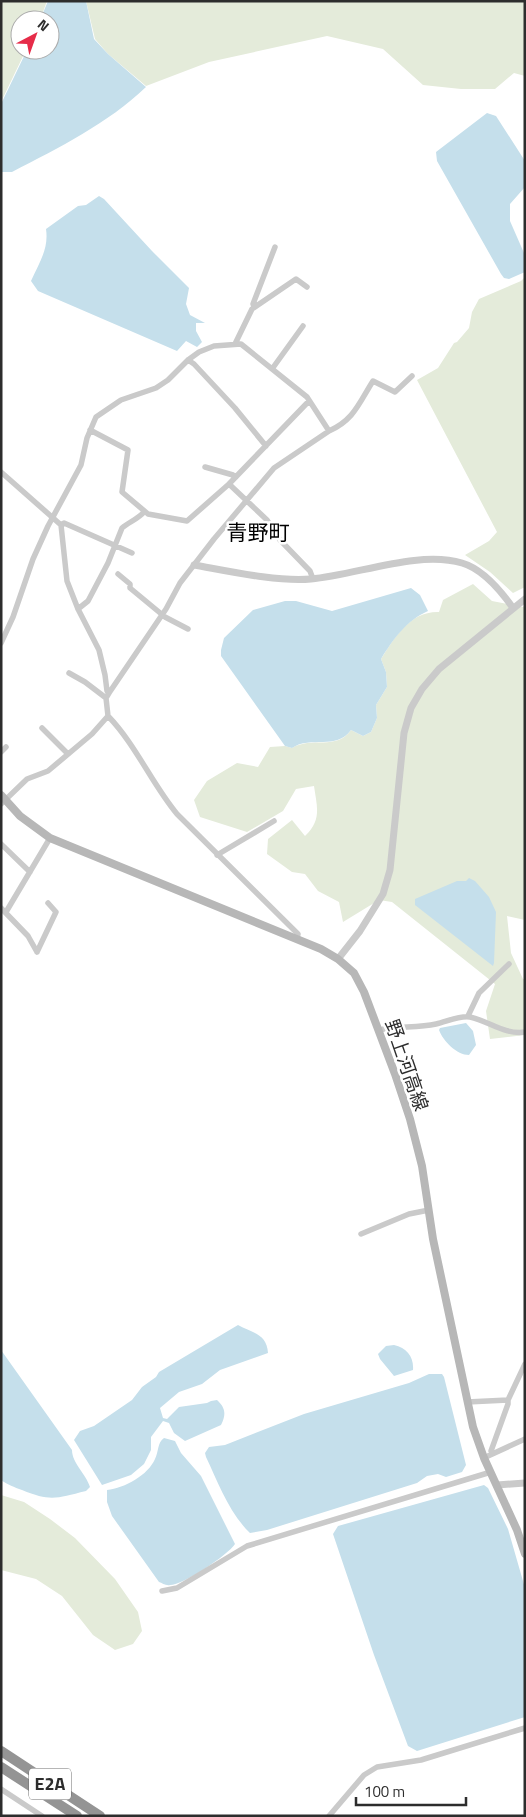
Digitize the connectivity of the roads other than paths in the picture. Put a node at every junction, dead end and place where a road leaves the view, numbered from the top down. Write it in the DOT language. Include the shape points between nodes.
graph roads {
  1 [pos="274,247"];
  2 [pos="307,287"];
  3 [pos="254,307"];
  4 [pos="303,326"];
  5 [pos="235,344"];
  6 [pos="188,360"];
  7 [pos="272,369"];
  8 [pos="412,376"];
  9 [pos="309,401"];
  10 [pos="90,430"];
  11 [pos="329,431"];
  12 [pos="266,446"];
  13 [pos="205,467"];
  14 [pos="1,472"];
  15 [pos="236,478"];
  16 [pos="229,484"];
  17 [pos="247,500"];
  18 [pos="144,512"];
  19 [pos="53,517"];
  20 [pos="61,525"];
  21 [pos="115,544"];
  22 [pos="132,553"];
  23 [pos="194,565"];
  24 [pos="118,574"];
  25 [pos="313,579"];
  26 [pos="525,599"];
  27 [pos="513,608"];
  28 [pos="78,610"];
  29 [pos="162,615"];
  30 [pos="188,629"];
  31 [pos="1,643"];
  32 [pos="69,673"];
  33 [pos="108,695"];
  34 [pos="108,716"];
  35 [pos="42,728"];
  36 [pos="6,747"];
  37 [pos="1,752"];
  38 [pos="68,754"];
  39 [pos="2,799"];
  40 [pos="274,822"];
  41 [pos="50,838"];
  42 [pos="1,844"];
  43 [pos="217,855"];
  44 [pos="30,872"];
  45 [pos="48,903"];
  46 [pos="4,910"];
  47 [pos="297,939"];
  48 [pos="338,959"];
  49 [pos="509,964"];
  50 [pos="468,1016"];
  51 [pos="378,1030"];
  52 [pos="525,1032"];
  53 [pos="429,1210"];
  54 [pos="361,1234"];
  55 [pos="525,1364"];
  56 [pos="508,1400"];
  57 [pos="467,1402"];
  58 [pos="525,1439"];
  59 [pos="488,1456"];
  60 [pos="491,1472"];
  61 [pos="525,1483"];
  62 [pos="497,1486"];
  63 [pos="525,1554"];
  64 [pos="162,1591"];
  65 [pos="525,1728"];
  66 [pos="1,1751"];
  67 [pos="1,1767"];
  68 [pos="1,1789"];
  69 [pos="42,1816"];
  70 [pos="77,1816"];
  71 [pos="100,1816"];
  72 [pos="329,1816"];
  1 -- 3 [label="street"];
  2 -- 3 [label="street" via="296,279"];
  3 -- 5 [label="street"];
  4 -- 7 [label="street"];
  5 -- 6 [label="street" via="214,346"];
  5 -- 7 [label="street" via="241,344"];
  6 -- 10 [label="street" via="156,388 121,400 96,417"];
  6 -- 12 [label="street" via="235,408"];
  7 -- 9 [label="street"];
  8 -- 11 [label="street" via="395,392 373,381 351,418"];
  9 -- 11 [label="street"];
  9 -- 12 [label="street"];
  10 -- 18 [label="street" via="128,449 121,490"];
  10 -- 19 [label="street" via="81,465"];
  11 -- 17 [label="street" via="274,468"];
  12 -- 15 [label="street"];
  13 -- 15 [label="street"];
  14 -- 19 [label="street"];
  15 -- 16 [label="street"];
  16 -- 17 [label="street"];
  16 -- 18 [label="street" via="186,521"];
  17 -- 23 [label="street"];
  17 -- 25 [label="street" via="310,571"];
  18 -- 21 [label="street" via="122,528"];
  19 -- 20 [label="street"];
  19 -- 31 [label="street"];
  20 -- 21 [label="street"];
  20 -- 28 [label="street" via="67,581"];
  21 -- 22 [label="street"];
  21 -- 28 [label="street" via="88,601"];
  23 -- 25 [label="street" via="285,579"];
  23 -- 29 [label="street"];
  24 -- 29 [label="street"];
  25 -- 27 [label="street" via="404,562 440,559 464,563 488,578"];
  26 -- 27 [label="street"];
  27 -- 48 [label="street" via="439,669 411,708 404,733 390,870 383,894"];
  28 -- 33 [label="street" via="99,650"];
  29 -- 30 [label="street"];
  29 -- 33 [label="street"];
  32 -- 33 [label="street"];
  33 -- 34 [label="street"];
  34 -- 38 [label="street"];
  34 -- 43 [label="street" via="120,728 166,800"];
  35 -- 38 [label="street"];
  36 -- 37 [label="street"];
  38 -- 39 [label="street" via="48,771 27,779"];
  39 -- 41 [label="main road, 野上河高線"];
  40 -- 43 [label="street"];
  41 -- 44 [label="street"];
  41 -- 47 [label="main road, 野上河高線"];
  42 -- 44 [label="street"];
  43 -- 47 [label="street" via="298,934"];
  44 -- 46 [label="street"];
  45 -- 46 [label="street" via="56,912 37,952 28,936"];
  47 -- 48 [label="main road, 野上河高線"];
  48 -- 51 [label="main road, 野上河高線" via="354,973"];
  49 -- 50 [label="street" via="479,993"];
  50 -- 51 [label="street" via="434,1025"];
  50 -- 52 [label="street" via="497,1028"];
  51 -- 53 [label="main road, 野上河高線" via="410,1119"];
  53 -- 54 [label="street" via="409,1214"];
  53 -- 57 [label="main road, 野上河高線"];
  55 -- 56 [label="street"];
  56 -- 57 [label="street"];
  56 -- 59 [label="street"];
  57 -- 59 [label="main road, 野上河高線" via="473,1427"];
  58 -- 59 [label="street"];
  59 -- 60 [label="main road, 野上河高線"];
  60 -- 62 [label="main road, 野上河高線"];
  60 -- 64 [label="street" via="247,1546 177,1588"];
  61 -- 62 [label="street"];
  62 -- 63 [label="main road, 野上河高線"];
  65 -- 72 [label="street" via="421,1760 377,1767 364,1775"];
  66 -- 71 [label="highway, E2A"];
  67 -- 70 [label="highway, E2A"];
  68 -- 69 [label="street"];
}
